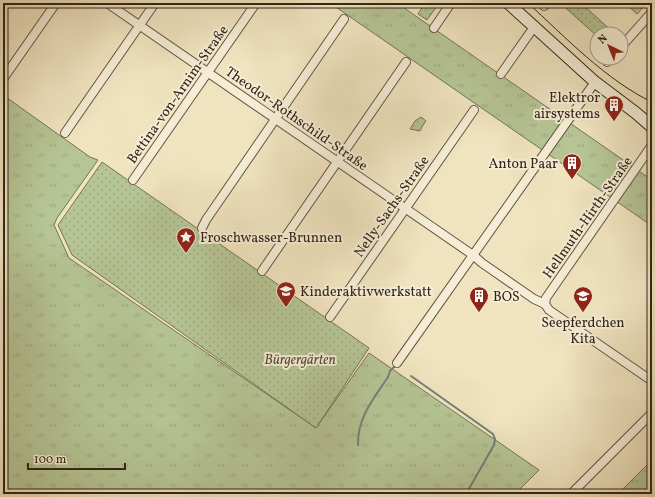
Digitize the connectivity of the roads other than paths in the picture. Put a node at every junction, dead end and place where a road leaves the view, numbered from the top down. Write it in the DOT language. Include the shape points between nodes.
graph roads {
  1 [pos="56,3"];
  2 [pos="107,3"];
  3 [pos="155,3"];
  4 [pos="256,3"];
  5 [pos="451,3"];
  6 [pos="508,3"];
  7 [pos="652,12"];
  8 [pos="344,19"];
  9 [pos="140,26"];
  10 [pos="534,27"];
  11 [pos="434,28"];
  12 [pos="629,37"];
  13 [pos="406,62"];
  14 [pos="208,73"];
  15 [pos="501,74"];
  16 [pos="3,80"];
  17 [pos="595,82"];
  18 [pos="474,110"];
  19 [pos="636,113"];
  20 [pos="652,118"];
  21 [pos="276,120"];
  22 [pos="652,126"];
  23 [pos="65,133"];
  24 [pos="652,145"];
  25 [pos="338,162"];
  26 [pos="133,180"];
  27 [pos="405,209"];
  28 [pos="202,228"];
  29 [pos="473,255"];
  30 [pos="262,271"];
  31 [pos="544,304"];
  32 [pos="330,317"];
  33 [pos="397,363"];
  34 [pos="652,381"];
  35 [pos="652,413"];
  36 [pos="572,494"];
  1 -- 16 [label="street"];
  2 -- 9 [label="street, Theodor-Rothschild-Straße"];
  3 -- 9 [label="street"];
  4 -- 14 [label="street, Bettina-von-Arnim-Straße"];
  5 -- 11 [label="street"];
  6 -- 10 [label="main road"];
  7 -- 12 [label="street"];
  8 -- 21 [label="street"];
  9 -- 14 [label="street, Theodor-Rothschild-Straße"];
  9 -- 23 [label="street"];
  10 -- 15 [label="street"];
  10 -- 17 [label="main road"];
  13 -- 25 [label="street"];
  14 -- 21 [label="street, Theodor-Rothschild-Straße"];
  14 -- 26 [label="street, Bettina-von-Arnim-Straße"];
  17 -- 19 [label="main road"];
  17 -- 29 [label="street"];
  18 -- 27 [label="street, Nelly-Sachs-Straße"];
  19 -- 20 [label="main road"];
  19 -- 22 [label="main road"];
  21 -- 25 [label="street, Theodor-Rothschild-Straße"];
  21 -- 28 [label="street"];
  24 -- 31 [label="street, Hellmuth-Hirth-Straße"];
  25 -- 27 [label="street, Theodor-Rothschild-Straße"];
  25 -- 30 [label="street"];
  27 -- 29 [label="street, Theodor-Rothschild-Straße"];
  27 -- 32 [label="street, Nelly-Sachs-Straße"];
  29 -- 31 [label="street, Theodor-Rothschild-Straße"];
  29 -- 33 [label="street"];
  31 -- 34 [label="street, Theodor-Rothschild-Straße"];
  35 -- 36 [label="street"];
}
